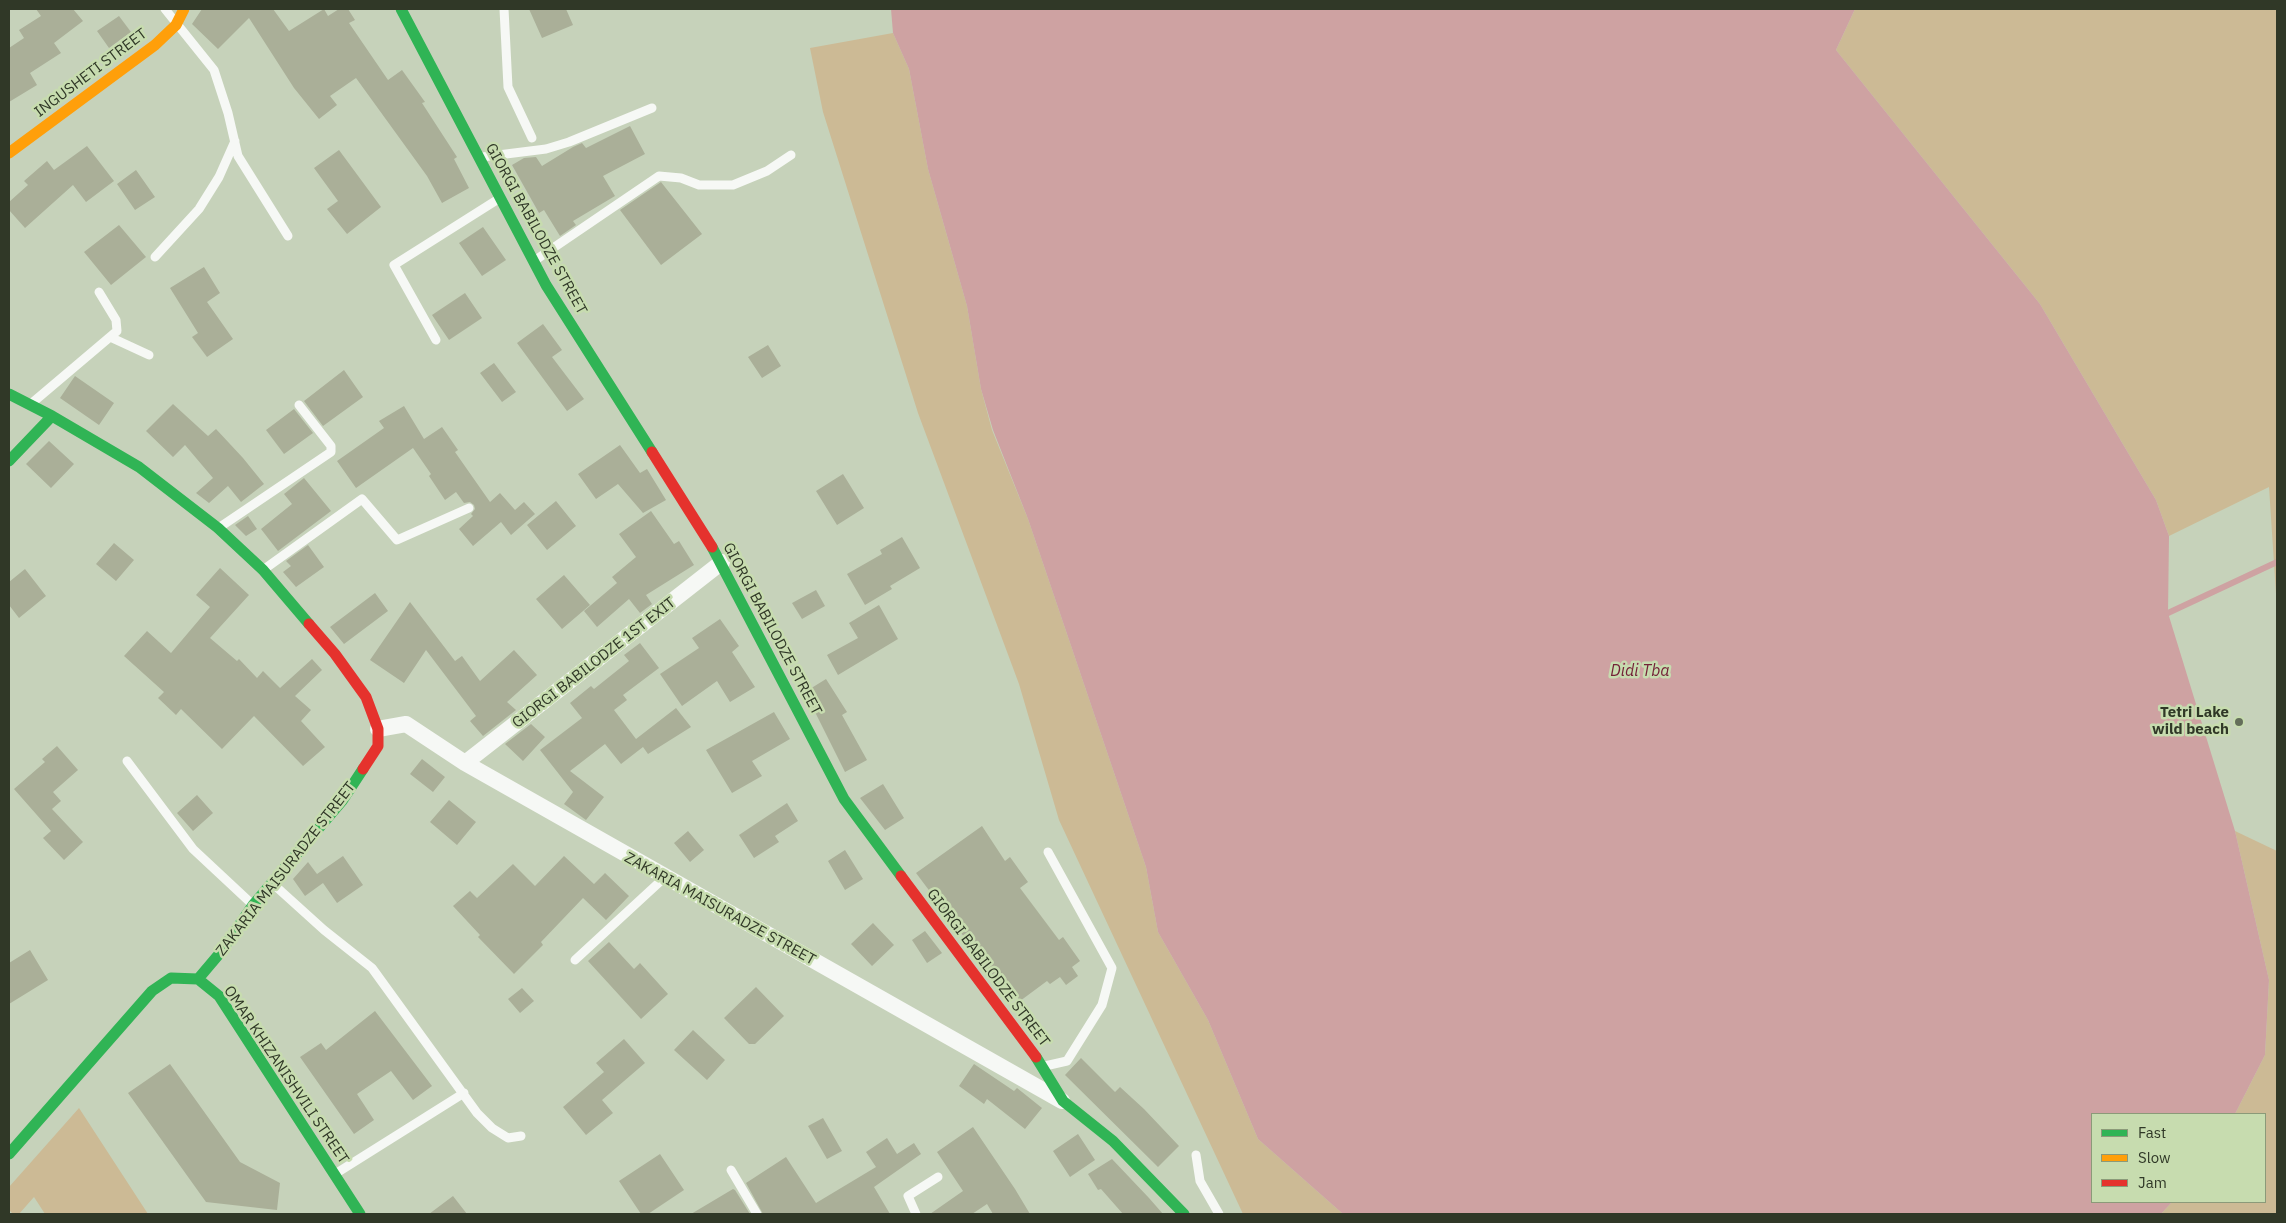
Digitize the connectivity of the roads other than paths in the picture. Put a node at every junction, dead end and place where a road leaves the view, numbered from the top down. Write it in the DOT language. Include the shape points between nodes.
graph roads {
  1 [pos="165,9"];
  2 [pos="184,9"];
  3 [pos="401,9"];
  4 [pos="504,9"];
  5 [pos="176,25"];
  6 [pos="652,108"];
  7 [pos="532,138"];
  8 [pos="235,141"];
  9 [pos="9,153"];
  10 [pos="791,155"];
  11 [pos="479,158"];
  12 [pos="500,198"];
  13 [pos="288,236"];
  14 [pos="155,257"];
  15 [pos="534,261"];
  16 [pos="99,292"];
  17 [pos="110,337"];
  18 [pos="436,340"];
  19 [pos="149,356"];
  20 [pos="9,394"];
  21 [pos="30,405"];
  22 [pos="299,405"];
  23 [pos="52,416"];
  24 [pos="9,461"];
  25 [pos="469,508"];
  26 [pos="218,528"];
  27 [pos="722,562"];
  28 [pos="263,570"];
  29 [pos="378,729"];
  30 [pos="127,761"];
  31 [pos="465,763"];
  32 [pos="1048,852"];
  33 [pos="665,877"];
  34 [pos="272,883"];
  35 [pos="253,905"];
  36 [pos="575,960"];
  37 [pos="198,979"];
  38 [pos="1043,1066"];
  39 [pos="464,1093"];
  40 [pos="1063,1101"];
  41 [pos="520,1136"];
  42 [pos="9,1154"];
  43 [pos="1196,1155"];
  44 [pos="731,1170"];
  45 [pos="334,1175"];
  46 [pos="938,1177"];
  47 [pos="360,1214"];
  48 [pos="757,1214"];
  49 [pos="916,1214"];
  50 [pos="1184,1214"];
  51 [pos="1219,1214"];
  1 -- 5 [label="lane"];
  2 -- 5 [label="street, INGUSHETI STREET"];
  3 -- 11 [label="street, GIORGI BABILODZE STREET"];
  4 -- 7 [label="lane" via="508,87"];
  5 -- 8 [label="lane" via="214,70"];
  5 -- 9 [label="street, INGUSHETI STREET" via="155,45"];
  6 -- 11 [label="lane" via="569,142"];
  8 -- 13 [label="lane" via="238,156"];
  8 -- 14 [label="lane" via="199,210"];
  10 -- 15 [label="lane" via="766,171 733,185 699,185 681,178 659,176"];
  11 -- 12 [label="street, GIORGI BABILODZE STREET"];
  12 -- 15 [label="street, GIORGI BABILODZE STREET"];
  12 -- 18 [label="lane" via="394,265"];
  15 -- 27 [label="street, GIORGI BABILODZE STREET" via="546,285"];
  16 -- 17 [label="lane" via="116,320 117,331"];
  17 -- 19 [label="lane"];
  17 -- 21 [label="lane"];
  20 -- 21 [label="street"];
  21 -- 23 [label="street"];
  22 -- 26 [label="lane" via="331,446 331,452"];
  23 -- 24 [label="street"];
  23 -- 26 [label="street" via="139,467"];
  25 -- 28 [label="lane" via="397,540 362,500"];
  26 -- 28 [label="street"];
  27 -- 31 [label="street, GIORGI BABILODZE 1ST EXIT"];
  27 -- 38 [label="street, GIORGI BABILODZE STREET" via="844,799"];
  28 -- 29 [label="street" via="335,654 366,697"];
  29 -- 31 [label="street, ZAKARIA MAISURADZE STREET" via="406,724"];
  29 -- 34 [label="street, ZAKARIA MAISURADZE STREET" via="378,746 342,802"];
  30 -- 35 [label="lane" via="193,849"];
  31 -- 33 [label="street, ZAKARIA MAISURADZE STREET"];
  32 -- 38 [label="lane" via="1112,968 1102,1005 1067,1061"];
  33 -- 36 [label="lane"];
  33 -- 40 [label="street, ZAKARIA MAISURADZE STREET"];
  34 -- 35 [label="street, ZAKARIA MAISURADZE STREET"];
  34 -- 39 [label="lane" via="372,968"];
  35 -- 37 [label="street, ZAKARIA MAISURADZE STREET"];
  37 -- 42 [label="street" via="171,978 152,991"];
  37 -- 45 [label="street, OMAR KHIZANISHVILI STREET" via="219,996"];
  38 -- 40 [label="street, GIORGI BABILODZE STREET"];
  39 -- 41 [label="lane" via="492,1128 508,1138"];
  39 -- 45 [label="lane"];
  40 -- 50 [label="street, GIORGI BABILODZE STREET" via="1113,1141"];
  43 -- 51 [label="lane" via="1200,1181"];
  44 -- 48 [label="lane"];
  45 -- 47 [label="street, OMAR KHIZANISHVILI STREET"];
  46 -- 49 [label="lane" via="908,1196"];
}
